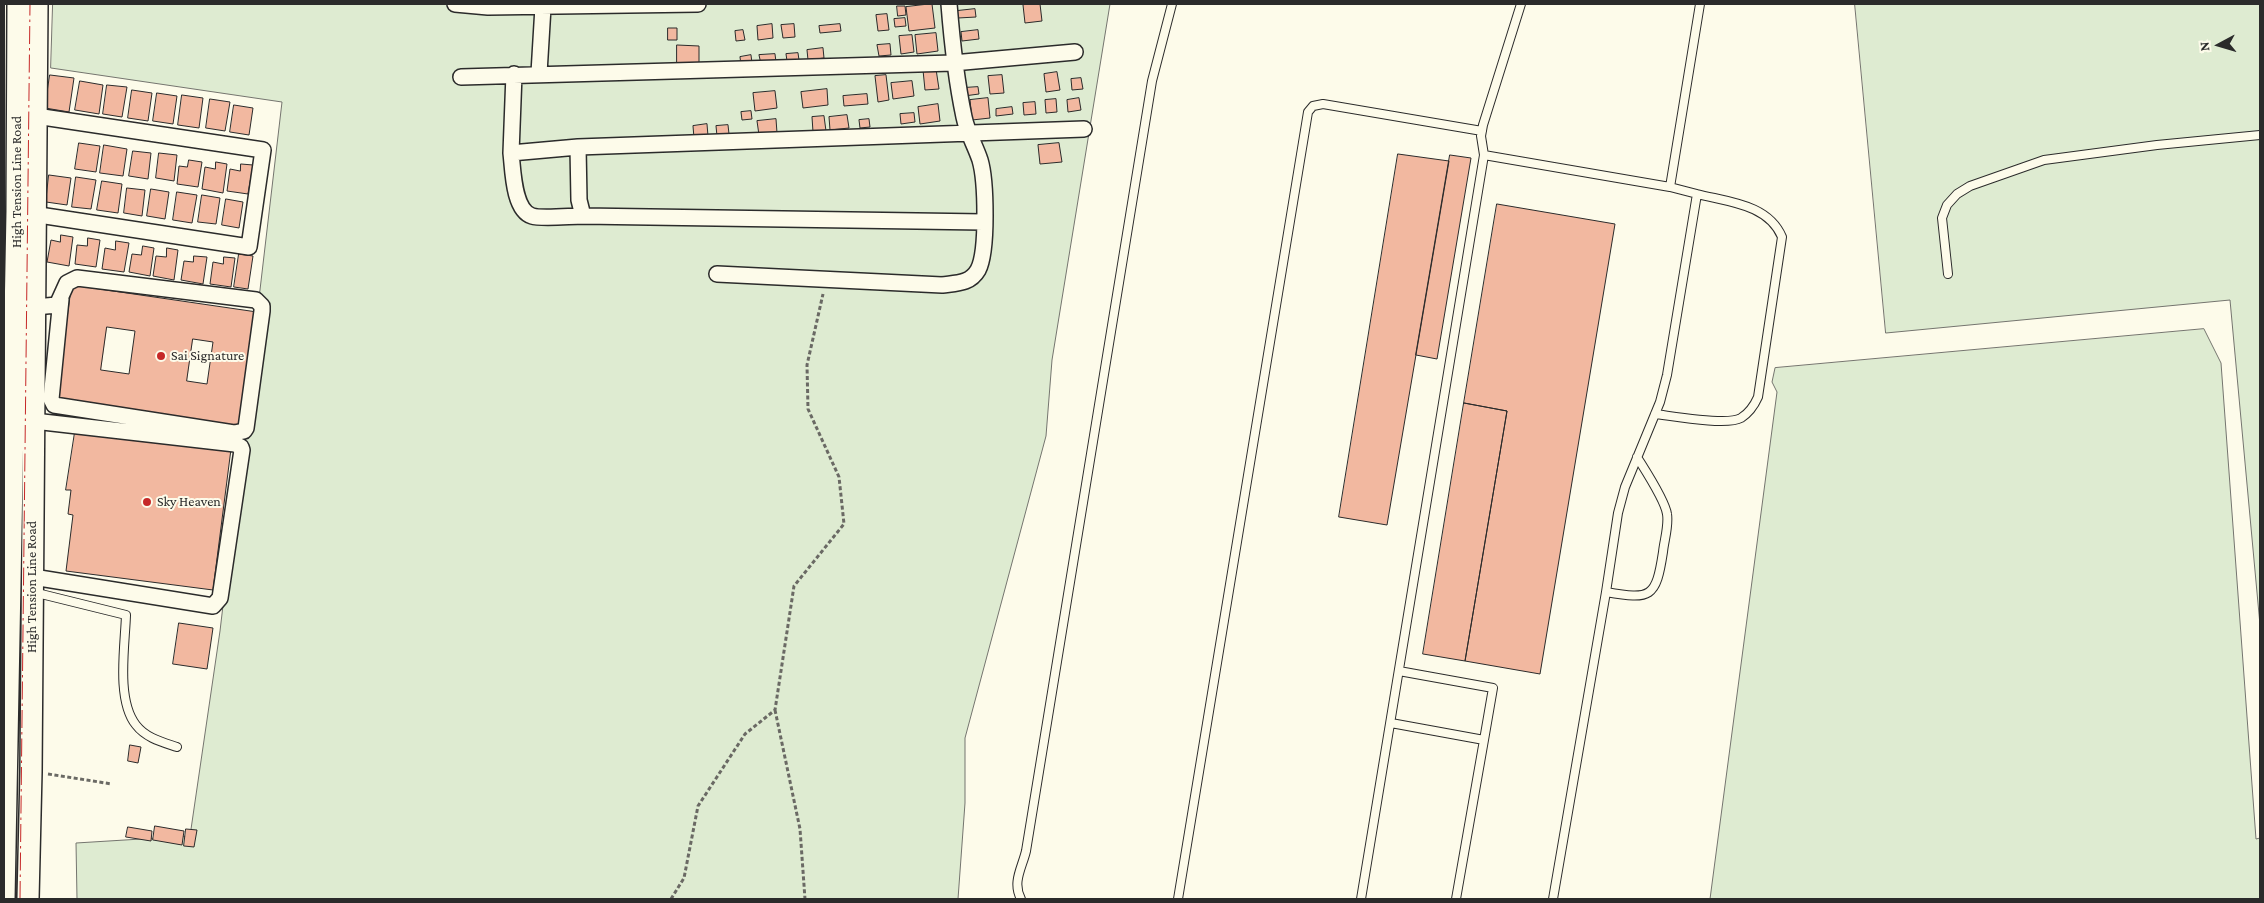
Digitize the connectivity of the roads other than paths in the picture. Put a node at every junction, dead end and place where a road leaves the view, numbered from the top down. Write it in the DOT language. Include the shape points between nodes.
graph roads {
  1 [pos="18,4"];
  2 [pos="37,4"];
  3 [pos="455,4"];
  4 [pos="698,4"];
  5 [pos="949,4"];
  6 [pos="1172,4"];
  7 [pos="1520,4"];
  8 [pos="1700,4"];
  9 [pos="543,7"];
  10 [pos="1075,52"];
  11 [pos="953,63"];
  12 [pos="539,73"];
  13 [pos="514,74"];
  14 [pos="462,76"];
  15 [pos="36,116"];
  16 [pos="1084,129"];
  17 [pos="1482,131"];
  18 [pos="969,134"];
  19 [pos="2260,135"];
  20 [pos="578,147"];
  21 [pos="511,153"];
  22 [pos="1484,155"];
  23 [pos="1670,187"];
  24 [pos="1697,194"];
  25 [pos="26,213"];
  26 [pos="583,216"];
  27 [pos="984,222"];
  28 [pos="717,274"];
  29 [pos="1948,274"];
  30 [pos="61,299"];
  31 [pos="35,306"];
  32 [pos="43,388"];
  33 [pos="1655,414"];
  34 [pos="34,421"];
  35 [pos="1637,457"];
  36 [pos="32,584"];
  37 [pos="7,585"];
  38 [pos="1606,592"];
  39 [pos="1400,671"];
  40 [pos="1391,723"];
  41 [pos="1484,740"];
  42 [pos="177,747"];
  43 [pos="4,899"];
  44 [pos="28,899"];
  45 [pos="1021,899"];
  46 [pos="1178,899"];
  47 [pos="1361,899"];
  48 [pos="1456,899"];
  49 [pos="1553,899"];
  1 -- 25 [label="main road, High Tension Line Road"];
  2 -- 15 [label="main road, High Tension Line Road"];
  3 -- 9 [label="street"];
  4 -- 9 [label="street"];
  5 -- 11 [label="street"];
  6 -- 45 [label="lane" via="1152,81 1026,851 1016,883"];
  7 -- 17 [label="lane"];
  8 -- 23 [label="lane"];
  9 -- 12 [label="street"];
  10 -- 11 [label="street"];
  11 -- 12 [label="street"];
  11 -- 18 [label="street"];
  12 -- 13 [label="street"];
  13 -- 14 [label="street"];
  13 -- 21 [label="street"];
  15 -- 25 [label="main road, High Tension Line Road"];
  15 -- 25 [label="street" via="263,150 249,247"];
  16 -- 18 [label="street"];
  17 -- 22 [label="lane"];
  17 -- 46 [label="lane" via="1323,104 1313,106 1308,112"];
  18 -- 20 [label="street"];
  18 -- 27 [label="street" via="980,160 984,181"];
  19 -- 29 [label="lane" via="2157,144 2044,160 1970,186 1947,205 1942,218"];
  20 -- 21 [label="street"];
  20 -- 26 [label="street" via="579,200"];
  21 -- 26 [label="street" via="516,198 522,209 532,216"];
  22 -- 23 [label="lane"];
  22 -- 39 [label="lane"];
  23 -- 24 [label="lane"];
  24 -- 33 [label="lane" via="1667,375"];
  24 -- 33 [label="lane" via="1757,210 1768,216 1782,237 1758,397 1740,419 1727,421"];
  25 -- 31 [label="main road, High Tension Line Road"];
  25 -- 37 [label="main road, High Tension Line Road"];
  26 -- 27 [label="street"];
  27 -- 28 [label="street" via="983,255 978,270 964,282 942,285"];
  30 -- 31 [label="street" via="57,306"];
  30 -- 32 [label="street"];
  30 -- 32 [label="street" via="67,283 77,278 252,299 260,304 262,311 248,421 244,431 234,433 57,407"];
  31 -- 32 [label="main road, High Tension Line Road"];
  32 -- 34 [label="main road, High Tension Line Road"];
  33 -- 35 [label="lane"];
  34 -- 36 [label="main road, High Tension Line Road"];
  34 -- 36 [label="street" via="235,444 242,450 217,604"];
  35 -- 38 [label="lane" via="1618,513"];
  35 -- 38 [label="lane" via="1667,514 1659,580 1649,593 1641,596"];
  36 -- 42 [label="lane" via="126,615 123,686 127,709 136,726 150,737"];
  36 -- 44 [label="main road, High Tension Line Road"];
  37 -- 43 [label="main road, High Tension Line Road"];
  38 -- 49 [label="lane"];
  39 -- 40 [label="lane"];
  39 -- 41 [label="lane" via="1493,688"];
  40 -- 41 [label="lane"];
  40 -- 47 [label="lane"];
  41 -- 48 [label="lane"];
}
